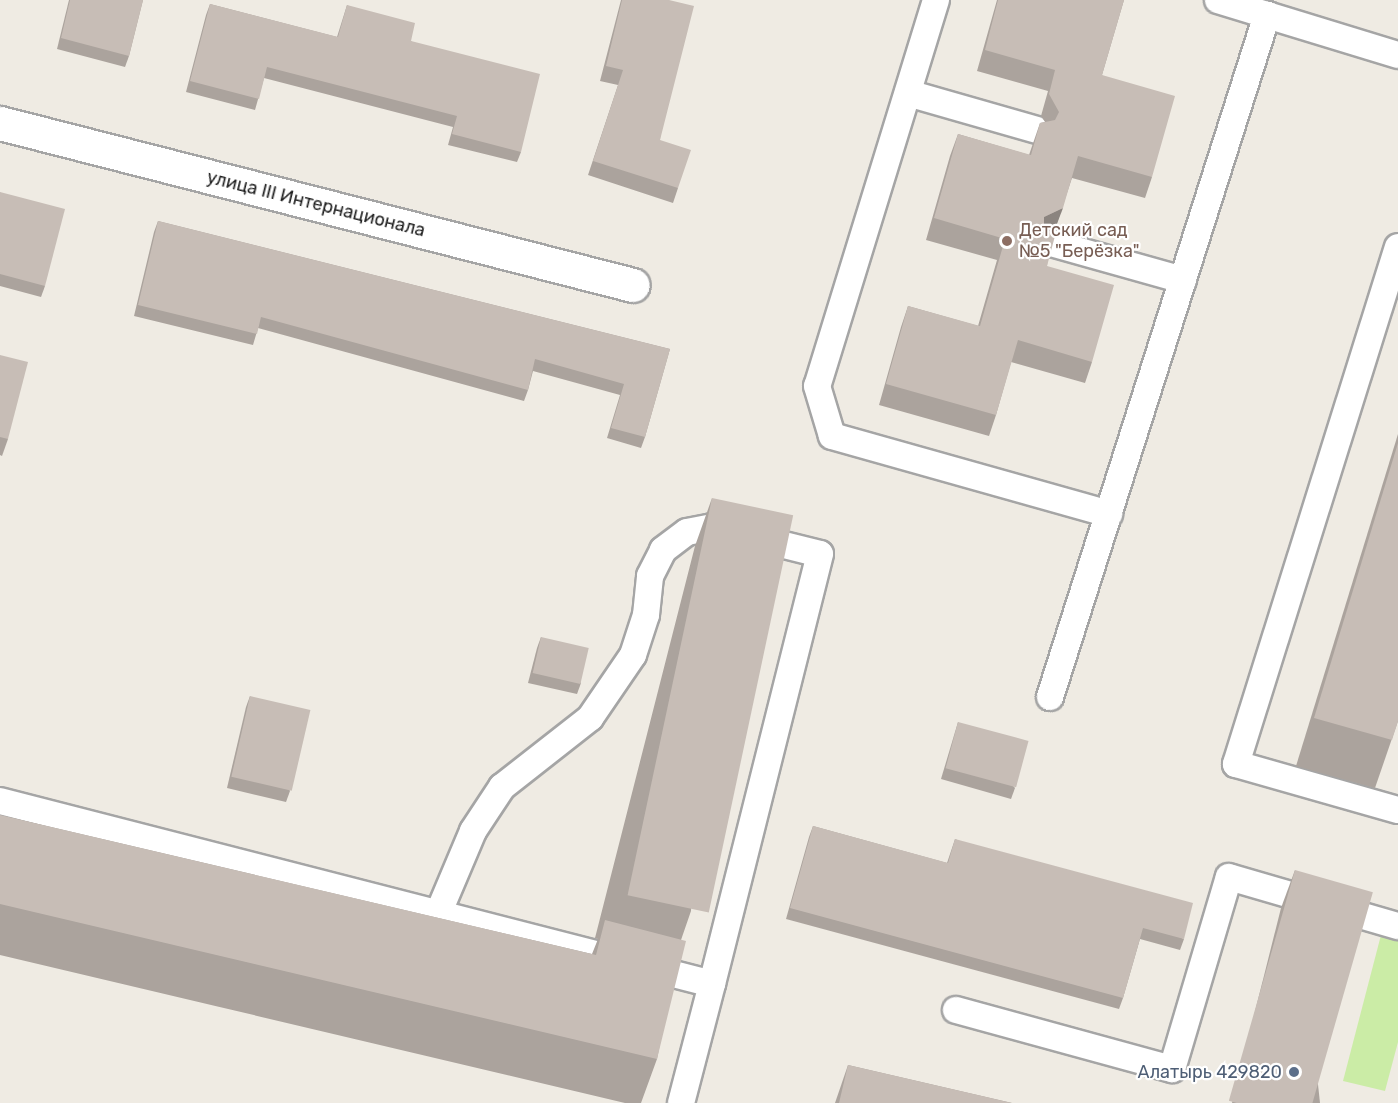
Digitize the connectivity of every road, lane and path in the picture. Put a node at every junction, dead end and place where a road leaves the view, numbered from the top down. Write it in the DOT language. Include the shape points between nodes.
graph roads {
  1 [pos="936,0"];
  2 [pos="1218,0"];
  3 [pos="1267,15"];
  4 [pos="1398,55"];
  5 [pos="908,93"];
  6 [pos="0,123"];
  7 [pos="1037,130"];
  8 [pos="1051,243"];
  9 [pos="1398,247"];
  10 [pos="1183,280"];
  11 [pos="633,285"];
  12 [pos="1109,514"];
  13 [pos="1050,697"];
  14 [pos="0,801"];
  15 [pos="1398,810"];
  16 [pos="438,914"];
  17 [pos="1398,926"];
  18 [pos="712,984"];
  19 [pos="956,1010"];
  20 [pos="681,1103"];
  1 -- 5 [label="lane"];
  2 -- 3 [label="lane"];
  3 -- 4 [label="lane"];
  3 -- 10 [label="lane"];
  5 -- 7 [label="lane"];
  5 -- 12 [label="lane" via="817,386 832,436"];
  6 -- 11 [label="street, улица III Интернационала"];
  8 -- 10 [label="lane"];
  9 -- 15 [label="lane" via="1236,764"];
  10 -- 12 [label="lane"];
  12 -- 13 [label="lane"];
  14 -- 16 [label="lane"];
  16 -- 18 [label="lane"];
  16 -- 18 [label="lane" via="472,831 502,787 590,718 633,655 646,615 650,576 663,550 687,532 712,527 820,554"];
  17 -- 19 [label="lane" via="1229,877 1172,1069"];
  18 -- 20 [label="lane"];
}
